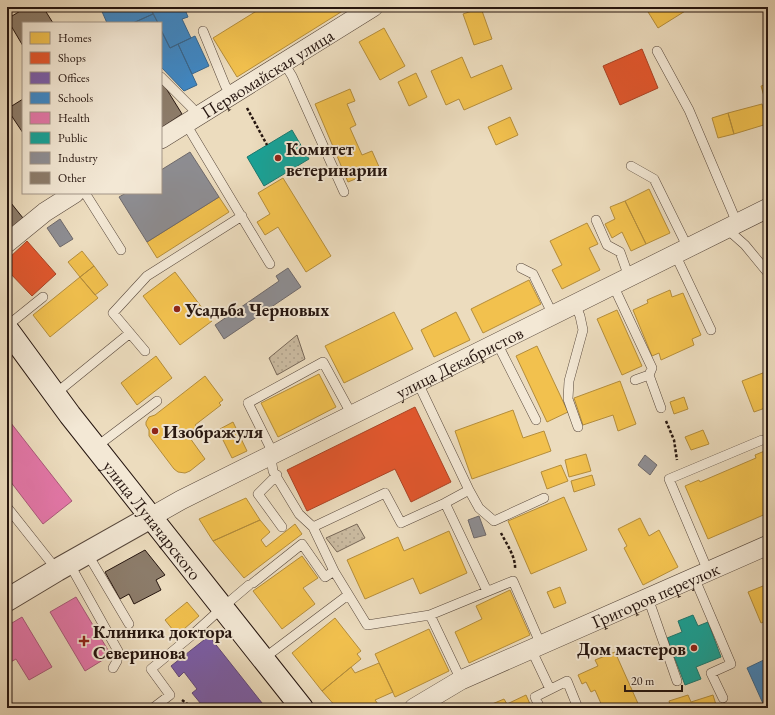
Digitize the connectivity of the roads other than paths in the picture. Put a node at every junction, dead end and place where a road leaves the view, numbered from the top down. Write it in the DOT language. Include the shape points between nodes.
graph roads {
  1 [pos="373,7"];
  2 [pos="204,32"];
  3 [pos="657,51"];
  4 [pos="284,63"];
  5 [pos="162,78"];
  6 [pos="238,100"];
  7 [pos="192,120"];
  8 [pos="162,138"];
  9 [pos="631,166"];
  10 [pos="344,192"];
  11 [pos="73,194"];
  12 [pos="86,194"];
  13 [pos="768,208"];
  14 [pos="242,216"];
  15 [pos="596,220"];
  16 [pos="732,226"];
  17 [pos="7,243"];
  18 [pos="121,250"];
  19 [pos="681,251"];
  20 [pos="270,264"];
  21 [pos="521,268"];
  22 [pos="768,273"];
  23 [pos="621,281"];
  24 [pos="43,297"];
  25 [pos="575,304"];
  26 [pos="553,315"];
  27 [pos="7,328"];
  28 [pos="711,330"];
  29 [pos="130,333"];
  30 [pos="497,343"];
  31 [pos="145,351"];
  32 [pos="649,375"];
  33 [pos="635,380"];
  34 [pos="418,383"];
  35 [pos="55,395"];
  36 [pos="157,401"];
  37 [pos="661,408"];
  38 [pos="352,415"];
  39 [pos="536,420"];
  40 [pos="578,427"];
  41 [pos="762,440"];
  42 [pos="96,447"];
  43 [pos="271,456"];
  44 [pos="277,475"];
  45 [pos="469,490"];
  46 [pos="544,498"];
  47 [pos="445,503"];
  48 [pos="7,507"];
  49 [pos="151,517"];
  50 [pos="282,527"];
  51 [pos="313,527"];
  52 [pos="768,545"];
  53 [pos="71,562"];
  54 [pos="334,571"];
  55 [pos="701,574"];
  56 [pos="487,591"];
  57 [pos="348,595"];
  58 [pos="648,598"];
  59 [pos="7,600"];
  60 [pos="223,607"];
  61 [pos="430,615"];
  62 [pos="129,624"];
  63 [pos="536,647"];
  64 [pos="263,659"];
  65 [pos="113,668"];
  66 [pos="461,680"];
  67 [pos="677,681"];
  68 [pos="550,689"];
  69 [pos="723,698"];
  70 [pos="153,708"];
  71 [pos="302,708"];
  72 [pos="414,708"];
  73 [pos="540,708"];
  74 [pos="578,708"];
  1 -- 4 [label="street, Первомайская улица"];
  2 -- 6 [label="lane" via="224,86"];
  3 -- 16 [label="lane" via="690,110"];
  4 -- 6 [label="street, Первомайская улица"];
  4 -- 10 [label="lane"];
  5 -- 7 [label="lane" via="192,108"];
  6 -- 7 [label="street, Первомайская улица"];
  7 -- 8 [label="street, Первомайская улица"];
  7 -- 14 [label="lane"];
  9 -- 19 [label="lane" via="654,179"];
  11 -- 17 [label="street" via="45,212"];
  12 -- 18 [label="lane"];
  13 -- 16 [label="street, улица Декабристов"];
  14 -- 20 [label="lane"];
  14 -- 29 [label="lane" via="147,276 113,313"];
  15 -- 23 [label="lane" via="607,245 620,252"];
  16 -- 19 [label="street, улица Декабристов"];
  16 -- 22 [label="lane"];
  19 -- 23 [label="street, улица Декабристов"];
  19 -- 28 [label="lane"];
  21 -- 26 [label="lane" via="534,274"];
  23 -- 25 [label="street, улица Декабристов"];
  23 -- 32 [label="lane" via="652,368"];
  24 -- 27 [label="lane"];
  25 -- 26 [label="street, улица Декабристов"];
  25 -- 40 [label="lane" via="583,330 569,381 568,399"];
  26 -- 30 [label="street, улица Декабристов"];
  27 -- 35 [label="main road, улица Луначарского"];
  29 -- 31 [label="lane"];
  29 -- 35 [label="lane"];
  30 -- 34 [label="street, улица Декабристов"];
  30 -- 39 [label="lane"];
  32 -- 33 [label="lane"];
  32 -- 37 [label="lane"];
  34 -- 38 [label="street, улица Декабристов"];
  34 -- 45 [label="lane"];
  35 -- 42 [label="main road, улица Луначарского"];
  36 -- 42 [label="lane"];
  38 -- 43 [label="street, улица Декабристов"];
  38 -- 43 [label="lane" via="323,362 248,403 269,445"];
  41 -- 55 [label="lane" via="669,479"];
  42 -- 49 [label="main road, улица Луначарского"];
  43 -- 44 [label="lane" via="273,471"];
  43 -- 49 [label="street, улица Декабристов"];
  44 -- 50 [label="lane" via="258,494"];
  44 -- 51 [label="lane" via="299,514"];
  45 -- 46 [label="lane" via="479,508 494,521"];
  45 -- 47 [label="lane"];
  47 -- 51 [label="lane" via="401,523 385,493"];
  47 -- 56 [label="lane"];
  48 -- 53 [label="lane"];
  49 -- 53 [label="main road"];
  49 -- 60 [label="main road, улица Луначарского"];
  51 -- 54 [label="lane"];
  52 -- 55 [label="street, Григоров переулок"];
  53 -- 59 [label="main road"];
  53 -- 62 [label="lane"];
  53 -- 65 [label="lane" via="118,651"];
  54 -- 57 [label="lane"];
  54 -- 60 [label="lane" via="325,577 302,544"];
  55 -- 58 [label="street, Григоров переулок"];
  55 -- 69 [label="lane" via="731,664 711,673"];
  56 -- 61 [label="lane"];
  56 -- 63 [label="lane" via="513,581"];
  57 -- 61 [label="lane" via="367,624"];
  57 -- 64 [label="lane"];
  58 -- 63 [label="street, Григоров переулок"];
  58 -- 67 [label="lane"];
  60 -- 64 [label="main road, улица Луначарского"];
  60 -- 70 [label="lane" via="151,669 170,695"];
  61 -- 66 [label="lane"];
  63 -- 66 [label="street, Григоров переулок"];
  63 -- 68 [label="lane"];
  64 -- 71 [label="main road, улица Луначарского"];
  66 -- 72 [label="street, Григоров переулок"];
  68 -- 73 [label="lane" via="534,697"];
  68 -- 74 [label="lane" via="567,681"];
}
